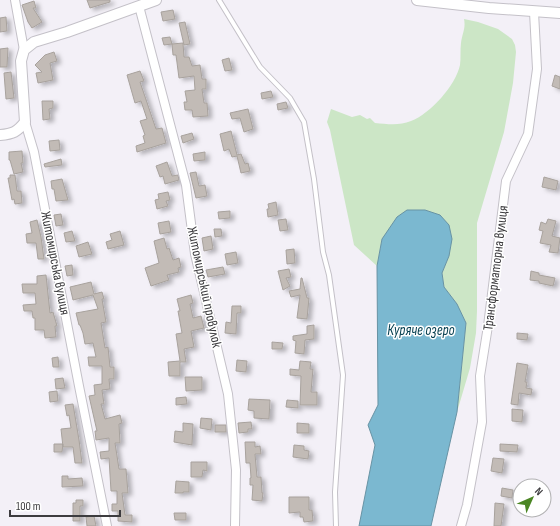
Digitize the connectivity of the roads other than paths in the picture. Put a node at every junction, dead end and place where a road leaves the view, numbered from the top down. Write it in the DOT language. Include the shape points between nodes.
graph roads {
  1 [pos="15,0"];
  2 [pos="219,0"];
  3 [pos="423,0"];
  4 [pos="151,1"];
  5 [pos="139,6"];
  6 [pos="534,12"];
  7 [pos="560,13"];
  8 [pos="24,50"];
  9 [pos="25,122"];
  10 [pos="0,135"];
  11 [pos="107,526"];
  12 [pos="235,526"];
  13 [pos="336,526"];
  14 [pos="461,526"];
  1 -- 8 [label="street, Житомирська вулиця"];
  2 -- 13 [label="lane" via="260,67 290,98 304,122 343,375 335,492"];
  3 -- 6 [label="street"];
  4 -- 5 [label="street"];
  5 -- 8 [label="street" via="34,42"];
  5 -- 12 [label="street, Житомирський провулок" via="186,185 195,254 228,394 236,470"];
  6 -- 7 [label="street"];
  6 -- 14 [label="street, Трансформаторна вулиця" via="536,70 528,134 506,181 480,376 482,422 468,505"];
  8 -- 9 [label="street, Житомирська вулиця" via="21,61"];
  9 -- 10 [label="street" via="18,131"];
  9 -- 11 [label="street, Житомирська вулиця" via="34,152"];
}
